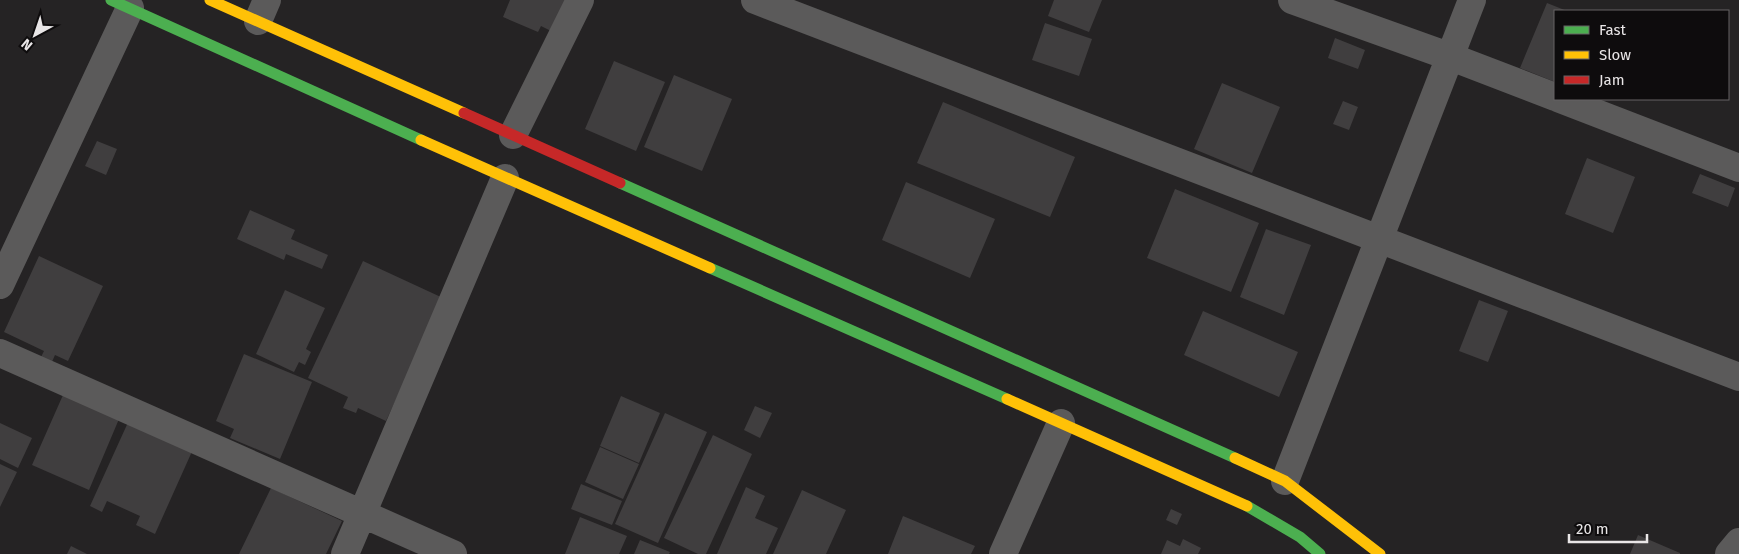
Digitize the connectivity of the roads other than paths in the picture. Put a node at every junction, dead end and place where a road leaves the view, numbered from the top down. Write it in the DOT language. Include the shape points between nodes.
graph roads {
  1 [pos="210,0"];
  2 [pos="580,0"];
  3 [pos="756,0"];
  4 [pos="1292,0"];
  5 [pos="1472,0"];
  6 [pos="120,4"];
  7 [pos="263,10"];
  8 [pos="1451,57"];
  9 [pos="1554,97"];
  10 [pos="1563,100"];
  11 [pos="513,135"];
  12 [pos="1739,168"];
  13 [pos="505,178"];
  14 [pos="1380,239"];
  15 [pos="0,285"];
  16 [pos="0,353"];
  17 [pos="1739,377"];
  18 [pos="1061,423"];
  19 [pos="1285,481"];
  20 [pos="363,514"];
  21 [pos="1739,542"];
  22 [pos="345,554"];
  23 [pos="452,554"];
  24 [pos="1003,554"];
  25 [pos="1320,554"];
  26 [pos="1380,554"];
  27 [pos="1729,554"];
  1 -- 7 [label="street"];
  2 -- 11 [label="street"];
  3 -- 14 [label="street"];
  4 -- 8 [label="street"];
  5 -- 8 [label="street"];
  6 -- 13 [label="street"];
  6 -- 15 [label="street"];
  7 -- 11 [label="street"];
  8 -- 9 [label="street"];
  8 -- 14 [label="street"];
  10 -- 12 [label="street"];
  11 -- 19 [label="street"];
  13 -- 18 [label="street"];
  13 -- 20 [label="street"];
  14 -- 17 [label="street"];
  14 -- 19 [label="street"];
  16 -- 20 [label="street"];
  18 -- 24 [label="street"];
  18 -- 25 [label="street" via="1240,502 1300,537"];
  19 -- 26 [label="street"];
  20 -- 22 [label="street"];
  20 -- 23 [label="street"];
  21 -- 27 [label="street"];
}
